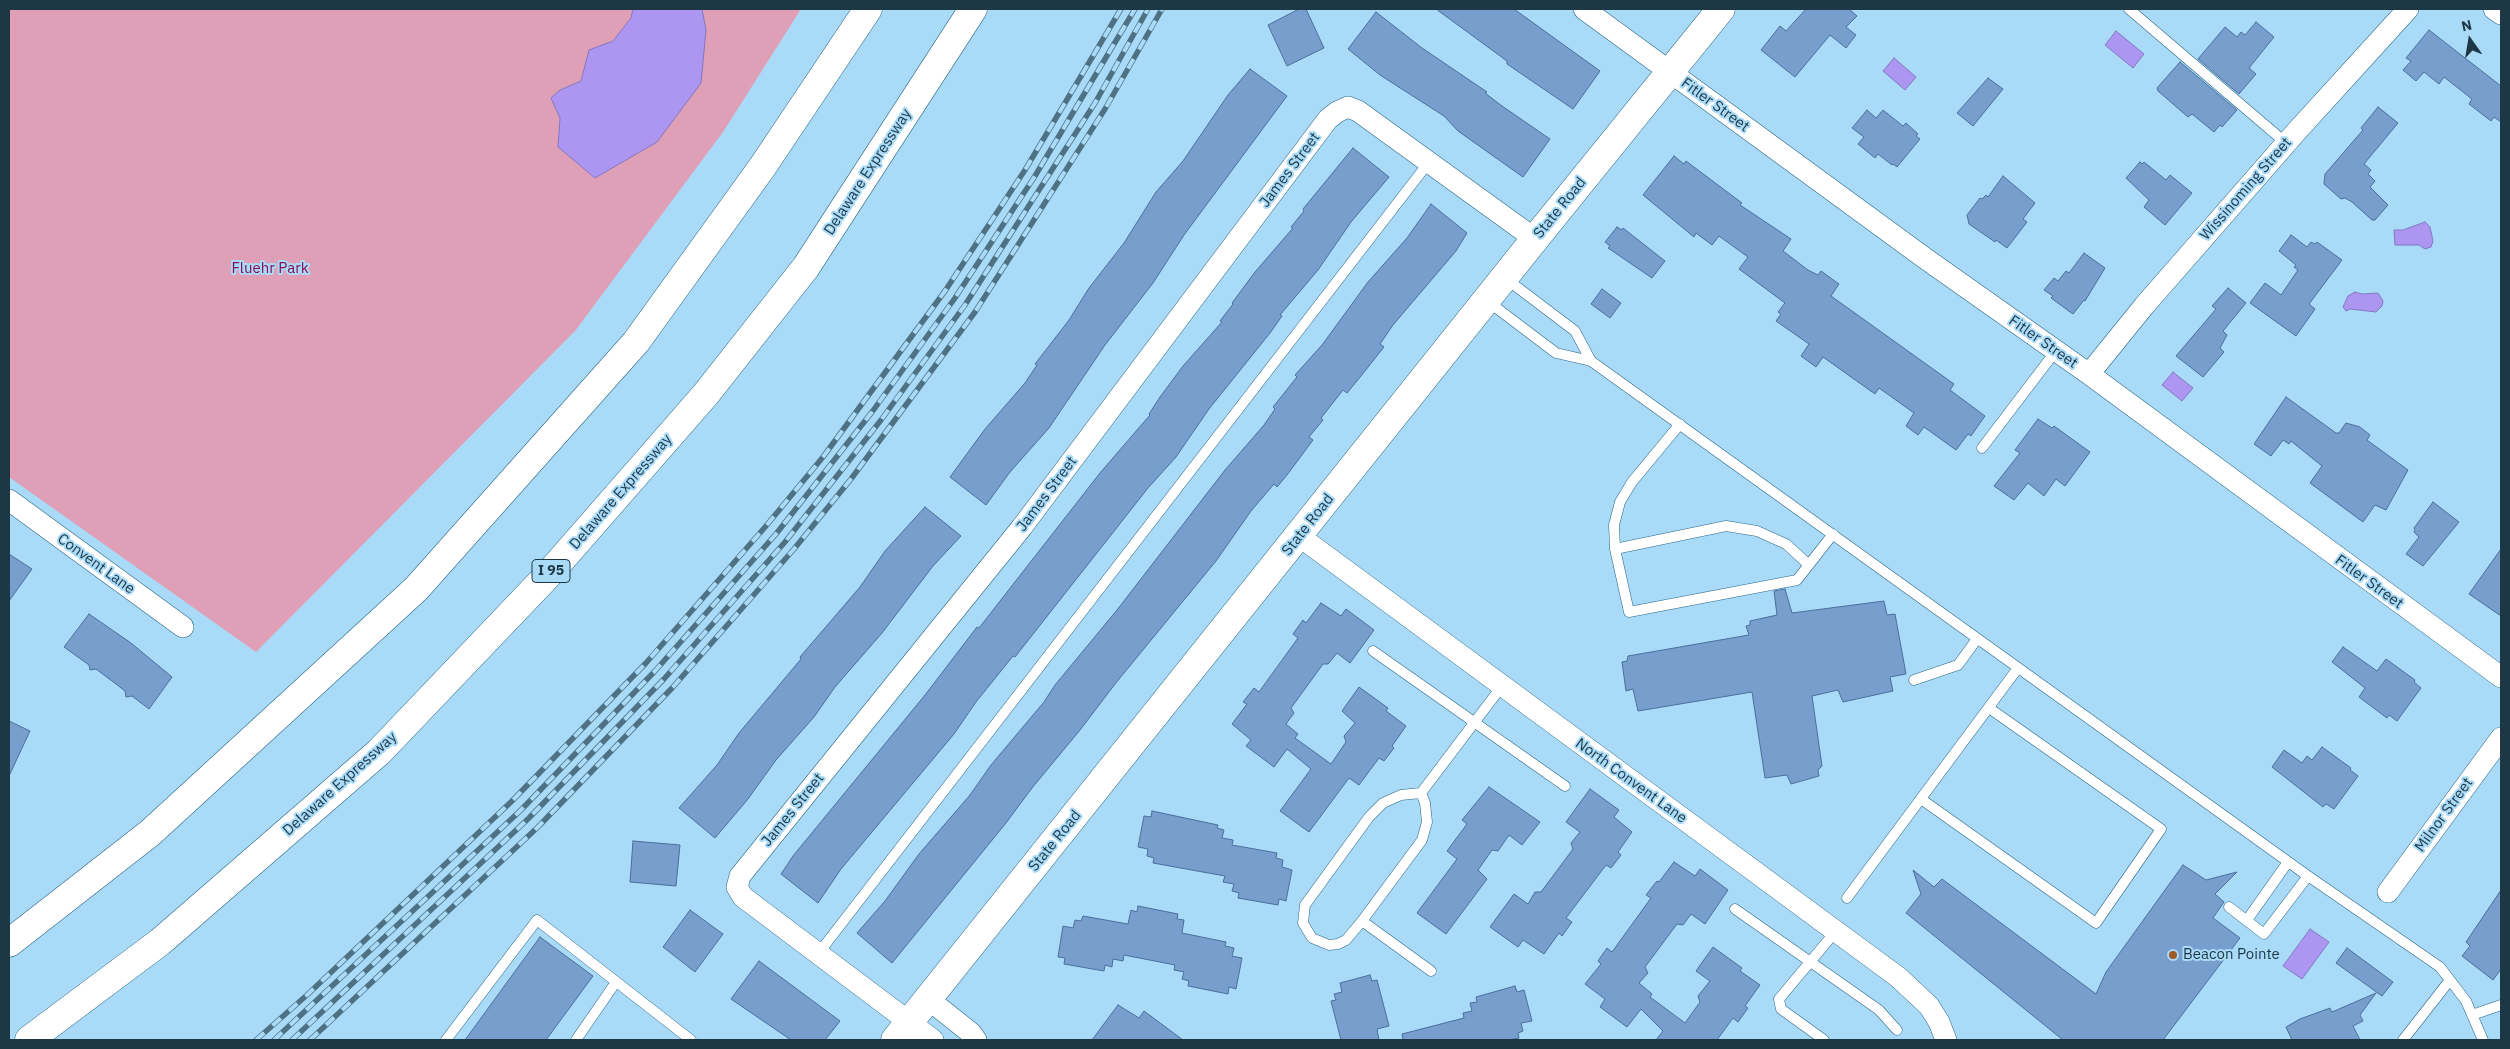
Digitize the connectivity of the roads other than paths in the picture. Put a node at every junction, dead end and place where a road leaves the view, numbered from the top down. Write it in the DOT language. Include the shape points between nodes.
graph roads {
  1 [pos="868,9"];
  2 [pos="973,9"];
  3 [pos="1584,9"];
  4 [pos="1721,9"];
  5 [pos="2129,9"];
  6 [pos="2408,9"];
  7 [pos="2494,9"];
  8 [pos="2501,14"];
  9 [pos="1670,73"];
  10 [pos="2286,143"];
  11 [pos="1428,162"];
  12 [pos="1534,239"];
  13 [pos="1504,278"];
  14 [pos="1486,300"];
  15 [pos="2055,352"];
  16 [pos="1591,361"];
  17 [pos="2089,374"];
  18 [pos="1680,424"];
  19 [pos="1982,448"];
  20 [pos="9,500"];
  21 [pos="1833,534"];
  22 [pos="1299,536"];
  23 [pos="1615,549"];
  24 [pos="1810,564"];
  25 [pos="183,627"];
  26 [pos="1977,639"];
  27 [pos="1373,651"];
  28 [pos="2018,668"];
  29 [pos="2501,677"];
  30 [pos="1914,680"];
  31 [pos="1502,686"];
  32 [pos="1989,708"];
  33 [pos="1475,721"];
  34 [pos="2501,738"];
  35 [pos="1565,786"];
  36 [pos="1421,793"];
  37 [pos="1921,799"];
  38 [pos="2288,862"];
  39 [pos="2308,876"];
  40 [pos="2388,892"];
  41 [pos="1847,898"];
  42 [pos="2229,908"];
  43 [pos="1735,909"];
  44 [pos="2246,920"];
  45 [pos="1362,921"];
  46 [pos="1836,931"];
  47 [pos="9,943"];
  48 [pos="818,954"];
  49 [pos="1811,962"];
  50 [pos="1431,971"];
  51 [pos="2450,980"];
  52 [pos="616,982"];
  53 [pos="928,999"];
  54 [pos="2501,1005"];
  55 [pos="2472,1015"];
  56 [pos="1897,1030"];
  57 [pos="902,1031"];
  58 [pos="29,1040"];
  59 [pos="446,1040"];
  60 [pos="576,1040"];
  61 [pos="692,1040"];
  62 [pos="933,1040"];
  63 [pos="976,1040"];
  64 [pos="1824,1040"];
  65 [pos="1946,1040"];
  66 [pos="2403,1040"];
  67 [pos="2483,1040"];
  1 -- 47 [label="main road" via="763,166 636,342 416,589 150,833"];
  2 -- 58 [label="main road, Delaware Expressway / I 95" via="806,266 706,394 547,576 380,752 160,942"];
  3 -- 9 [label="street, Fitler Street"];
  4 -- 9 [label="main road, State Road"];
  5 -- 10 [label="lane"];
  6 -- 10 [label="street, Wissinoming Street"];
  7 -- 8 [label="street"];
  9 -- 12 [label="main road, State Road"];
  9 -- 15 [label="street, Fitler Street"];
  10 -- 17 [label="street, Wissinoming Street"];
  11 -- 12 [label="street, James Street"];
  11 -- 48 [label="lane"];
  11 -- 48 [label="street, James Street" via="1358,111 1348,107 1328,119 1022,527 740,876 737,887 743,897"];
  12 -- 13 [label="main road, State Road"];
  13 -- 14 [label="main road, State Road"];
  13 -- 16 [label="lane" via="1575,331"];
  14 -- 16 [label="lane" via="1556,354"];
  14 -- 22 [label="main road, State Road"];
  15 -- 17 [label="street, Fitler Street"];
  15 -- 19 [label="lane"];
  16 -- 18 [label="lane"];
  17 -- 29 [label="street, Fitler Street"];
  18 -- 21 [label="lane"];
  18 -- 23 [label="lane" via="1632,482 1620,502 1614,525"];
  20 -- 25 [label="street, Convent Lane"];
  21 -- 24 [label="lane"];
  21 -- 26 [label="lane"];
  22 -- 31 [label="street, North Convent Lane"];
  22 -- 53 [label="main road, State Road"];
  23 -- 24 [label="lane" via="1726,526 1757,531 1786,544"];
  23 -- 24 [label="lane" via="1629,612 1797,580"];
  26 -- 28 [label="lane"];
  26 -- 30 [label="lane" via="1958,665"];
  27 -- 33 [label="lane"];
  28 -- 32 [label="lane"];
  28 -- 38 [label="lane"];
  31 -- 33 [label="lane"];
  31 -- 46 [label="street, North Convent Lane"];
  32 -- 37 [label="lane"];
  32 -- 37 [label="lane" via="2161,829 2096,922"];
  33 -- 35 [label="lane"];
  33 -- 36 [label="lane"];
  34 -- 40 [label="street, Milnor Street"];
  36 -- 45 [label="lane" via="1427,822 1422,840"];
  36 -- 45 [label="lane" via="1392,799 1370,817 1305,905 1302,914 1306,931 1320,943 1329,945 1346,940"];
  37 -- 41 [label="lane"];
  38 -- 39 [label="lane"];
  38 -- 44 [label="lane"];
  39 -- 44 [label="lane" via="2264,934"];
  39 -- 51 [label="lane" via="2440,967"];
  42 -- 44 [label="lane"];
  43 -- 49 [label="lane"];
  45 -- 50 [label="lane"];
  46 -- 49 [label="lane"];
  46 -- 65 [label="street, North Convent Lane" via="1920,995 1939,1022"];
  48 -- 57 [label="street, James Street"];
  49 -- 56 [label="lane" via="1879,1010"];
  49 -- 64 [label="lane" via="1779,999 1781,1009"];
  51 -- 55 [label="lane"];
  51 -- 66 [label="lane"];
  52 -- 59 [label="lane" via="538,920"];
  52 -- 60 [label="lane"];
  52 -- 61 [label="lane"];
  53 -- 57 [label="main road, State Road"];
  53 -- 63 [label="street"];
  54 -- 55 [label="lane"];
  55 -- 67 [label="lane"];
  57 -- 62 [label="street"];
}
